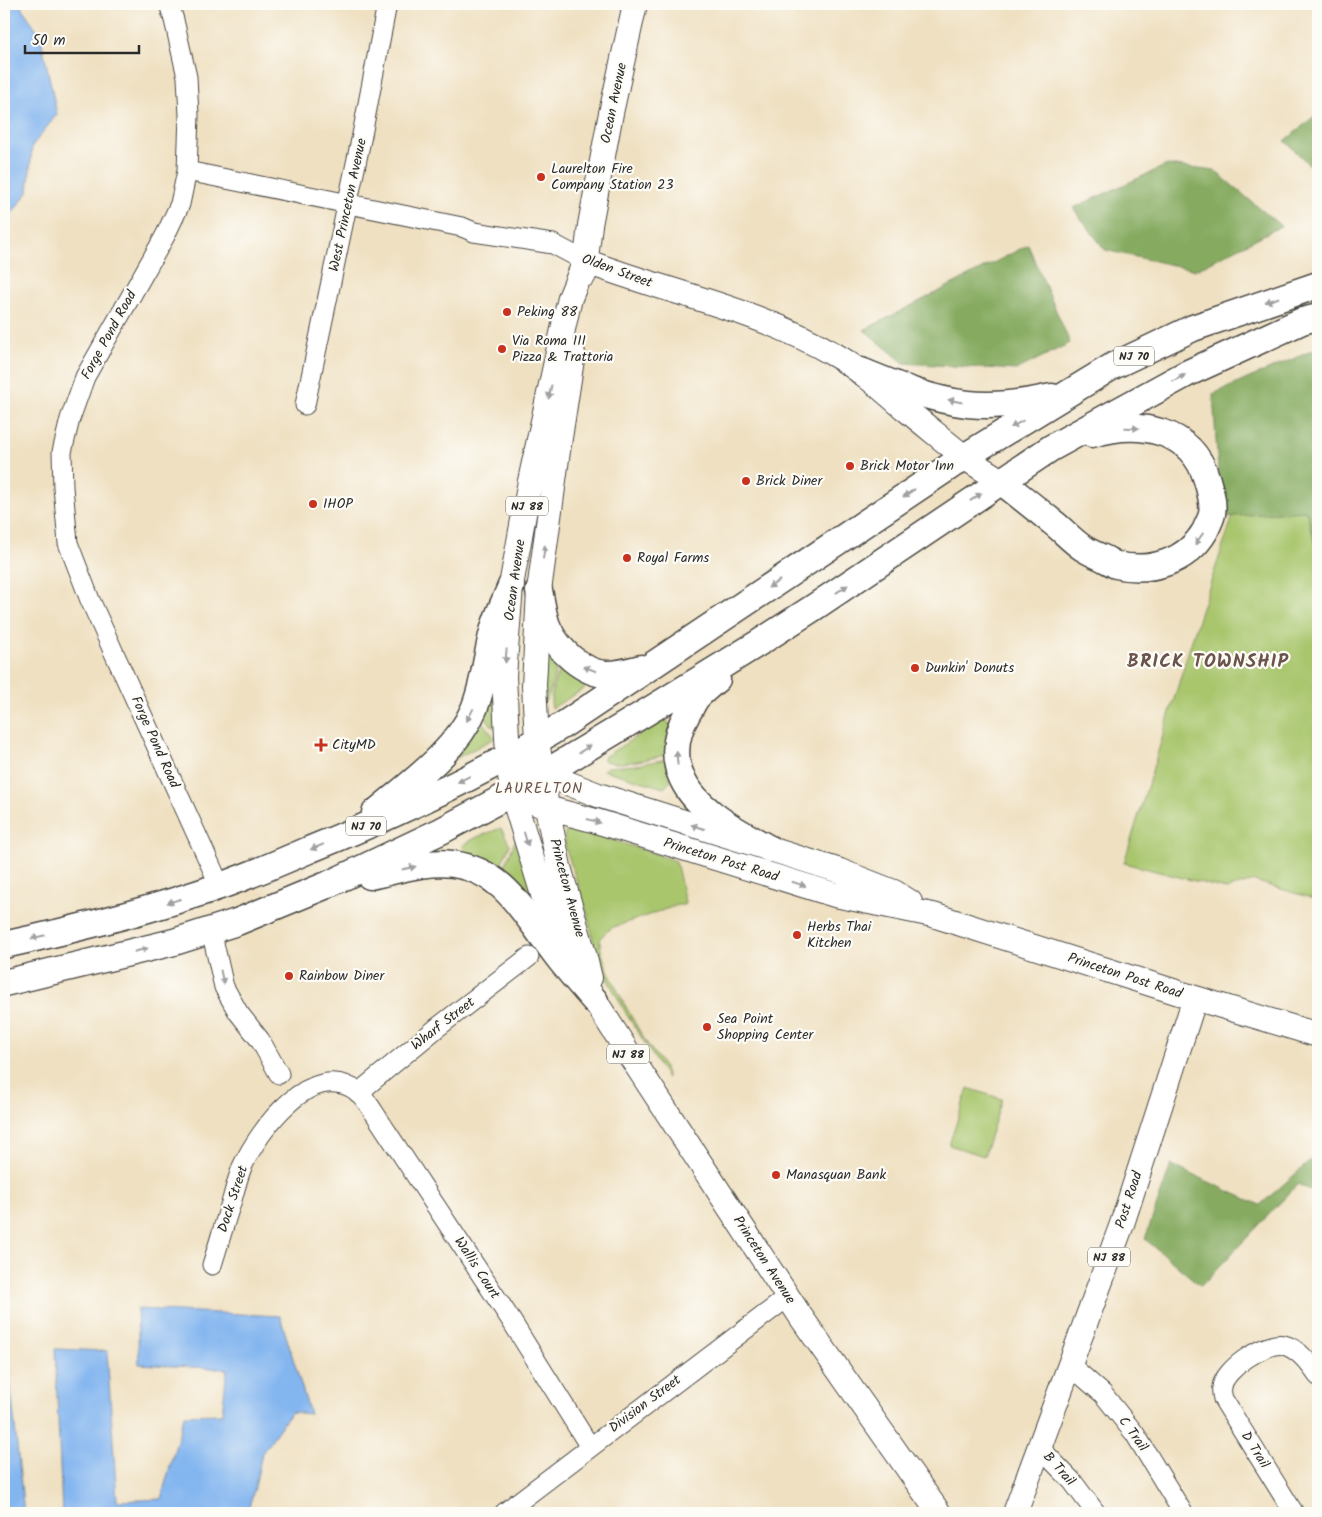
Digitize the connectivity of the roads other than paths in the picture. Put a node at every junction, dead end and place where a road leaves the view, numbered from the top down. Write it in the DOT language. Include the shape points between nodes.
graph roads {
  1 [pos="169,4"];
  2 [pos="388,4"];
  3 [pos="635,4"];
  4 [pos="187,170"];
  5 [pos="348,204"];
  6 [pos="584,261"];
  7 [pos="1318,285"];
  8 [pos="1318,317"];
  9 [pos="861,371"];
  10 [pos="1072,392"];
  11 [pos="305,405"];
  12 [pos="1051,448"];
  13 [pos="964,457"];
  14 [pos="1001,481"];
  15 [pos="511,586"];
  16 [pos="539,591"];
  17 [pos="757,644"];
  18 [pos="654,664"];
  19 [pos="537,740"];
  20 [pos="508,757"];
  21 [pos="543,774"];
  22 [pos="512,792"];
  23 [pos="547,808"];
  24 [pos="353,832"];
  25 [pos="770,850"];
  26 [pos="327,885"];
  27 [pos="220,886"];
  28 [pos="933,915"];
  29 [pos="211,930"];
  30 [pos="4,945"];
  31 [pos="529,957"];
  32 [pos="4,983"];
  33 [pos="1194,998"];
  34 [pos="595,1001"];
  35 [pos="1318,1035"];
  36 [pos="279,1074"];
  37 [pos="358,1093"];
  38 [pos="212,1265"];
  39 [pos="788,1296"];
  40 [pos="1070,1365"];
  41 [pos="1318,1376"];
  42 [pos="590,1446"];
  43 [pos="1040,1448"];
  44 [pos="504,1513"];
  45 [pos="939,1513"];
  46 [pos="1015,1513"];
  47 [pos="1096,1513"];
  48 [pos="1183,1513"];
  49 [pos="1294,1513"];
  1 -- 4 [label="street, Forge Pond Road" via="187,77"];
  2 -- 5 [label="street, West Princeton Avenue"];
  3 -- 6 [label="main road, Ocean Avenue / NJ 88"];
  4 -- 5 [label="street, Olden Street"];
  4 -- 27 [label="street, Forge Pond Road" via="180,204 165,236 85,377 62,452 62,487 68,544 90,600"];
  5 -- 6 [label="street, Olden Street" via="474,232 553,244"];
  5 -- 11 [label="street, West Princeton Avenue"];
  6 -- 9 [label="main road, Olden Street" via="770,323"];
  6 -- 15 [label="main road, Ocean Avenue / NJ 88, one-way" via="567,311"];
  16 -- 6 [label="main road, Ocean Avenue / NJ 88, one-way" via="582,299"];
  7 -- 10 [label="highway, NJ 70, one-way" via="1193,328 1113,366"];
  12 -- 8 [label="highway, NJ 70, one-way" via="1186,374 1302,321"];
  10 -- 9 [label="highway, one-way" via="1007,404 967,404 936,398"];
  9 -- 13 [label="main road, Olden Street"];
  10 -- 13 [label="highway, NJ 70, one-way"];
  12 -- 14 [label="highway, NJ 70"];
  12 -- 14 [label="highway, one-way" via="1095,433 1127,428 1155,429 1178,439 1201,464 1212,496 1212,514 1200,540 1178,558 1160,566 1138,568 1115,564 1083,548"];
  13 -- 14 [label="main road, Olden Street"];
  13 -- 18 [label="highway, NJ 70, one-way"];
  17 -- 14 [label="highway, NJ 70, one-way"];
  15 -- 20 [label="main road, Ocean Avenue / NJ 88, one-way" via="504,676"];
  15 -- 24 [label="highway, one-way" via="494,627 474,710 464,727 426,770"];
  18 -- 16 [label="highway, one-way" via="606,674 579,664 555,642 547,627"];
  16 -- 19 [label="main road, Ocean Avenue / NJ 88" via="534,685"];
  21 -- 17 [label="highway, NJ 70, one-way"];
  25 -- 17 [label="highway, one-way" via="708,811 688,790 678,771 676,756 676,741 682,722 696,698"];
  18 -- 19 [label="highway, NJ 70"];
  19 -- 20 [label="highway, NJ 70"];
  19 -- 21 [label="main road, NJ 88"];
  20 -- 21 [label="main road, Princeton Post Road"];
  20 -- 22 [label="main road, NJ 88"];
  20 -- 24 [label="highway, NJ 70, one-way" via="401,812"];
  21 -- 22 [label="highway, NJ 70"];
  21 -- 23 [label="main road, Princeton Avenue"];
  25 -- 21 [label="main road, Princeton Post Road, one-way"];
  22 -- 23 [label="main road, Princeton Post Road"];
  22 -- 26 [label="highway, NJ 70" via="441,832"];
  22 -- 34 [label="main road, Princeton Avenue / NJ 88, one-way" via="553,921 571,963"];
  23 -- 28 [label="main road, Princeton Post Road, one-way" via="835,895"];
  23 -- 34 [label="main road, Princeton Avenue" via="559,868"];
  24 -- 27 [label="highway, NJ 70, one-way"];
  25 -- 28 [label="main road, Princeton Post Road" via="840,871 894,892"];
  26 -- 29 [label="highway, NJ 70"];
  26 -- 34 [label="highway, one-way" via="428,864 452,864 475,870 509,892"];
  27 -- 30 [label="highway, NJ 70, one-way" via="73,930"];
  28 -- 33 [label="main road, Princeton Post Road"];
  32 -- 29 [label="highway, NJ 70, one-way"];
  29 -- 36 [label="street, one-way" via="224,987"];
  31 -- 37 [label="street, Wharf Street"];
  33 -- 35 [label="main road, Princeton Post Road"];
  33 -- 40 [label="main road, Post Road / NJ 88" via="1122,1224"];
  34 -- 39 [label="main road, Princeton Avenue / NJ 88"];
  37 -- 38 [label="street, Dock Street" via="341,1084 320,1083 279,1111 242,1168"];
  37 -- 42 [label="street, Wallis Court" via="509,1317"];
  39 -- 42 [label="street, Division Street"];
  39 -- 45 [label="main road, Princeton Avenue / NJ 88"];
  40 -- 43 [label="main road, Post Road / NJ 88"];
  40 -- 48 [label="street, C Trail" via="1103,1394 1135,1434"];
  41 -- 49 [label="street, D Trail" via="1308,1361 1296,1352 1284,1345 1274,1345 1245,1358 1222,1386 1223,1399"];
  42 -- 44 [label="street, Division Street"];
  43 -- 46 [label="main road, Post Road / NJ 88"];
  43 -- 47 [label="street, B Trail" via="1072,1481"];
}
